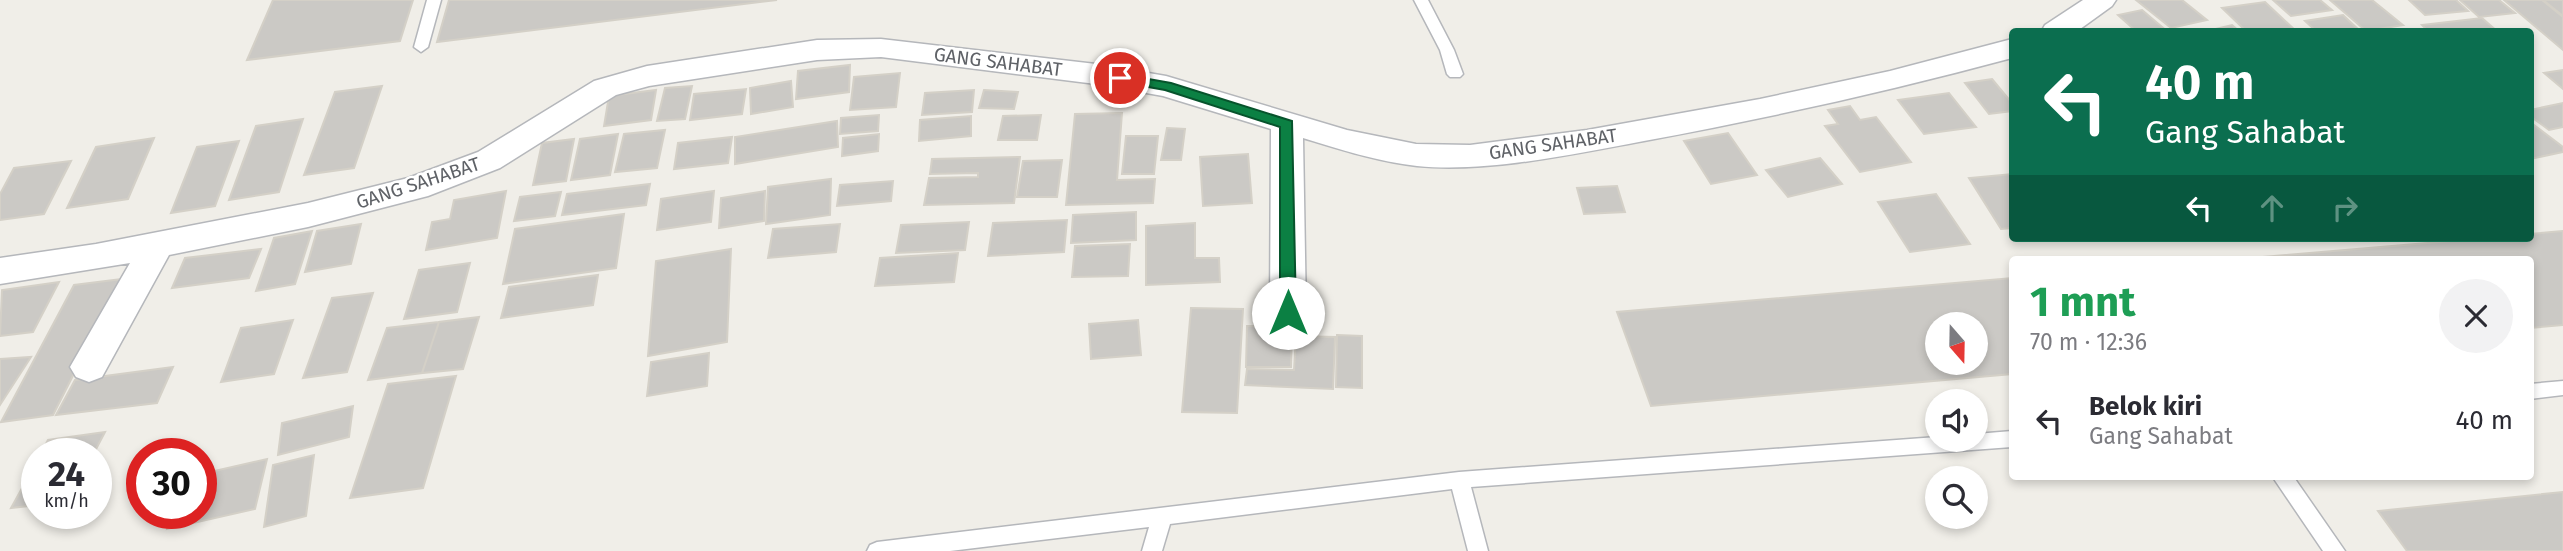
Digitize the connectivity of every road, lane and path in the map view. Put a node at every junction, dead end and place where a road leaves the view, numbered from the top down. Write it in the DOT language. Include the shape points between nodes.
graph roads {
  1 [pos="434,0"];
  2 [pos="1421,0"];
  3 [pos="2102,0"];
  4 [pos="2061,28"];
  5 [pos="421,47"];
  6 [pos="2009,50"];
  7 [pos="1455,74"];
  8 [pos="1287,124"];
  9 [pos="157,245"];
  10 [pos="0,271"];
  11 [pos="1288,313"];
  12 [pos="89,367"];
  13 [pos="2563,388"];
  14 [pos="2534,392"];
  15 [pos="2009,439"];
  16 [pos="2285,480"];
  17 [pos="1459,481"];
  18 [pos="1161,518"];
  19 [pos="877,551"];
  20 [pos="890,551"];
  21 [pos="1152,551"];
  22 [pos="1478,551"];
  23 [pos="2334,551"];
  1 -- 5 [label="lane"];
  2 -- 7 [label="lane"];
  3 -- 4 [label="street"];
  6 -- 8 [label="street, GANG SAHABAT" via="1760,109 1587,141 1470,156 1416,155"];
  8 -- 9 [label="street, GANG SAHABAT" via="1166,86 1096,74 881,48 817,50 620,83 589,97 489,160 416,188"];
  8 -- 11 [label="street"];
  9 -- 10 [label="street, GANG SAHABAT"];
  9 -- 12 [label="street"];
  13 -- 14 [label="lane"];
  15 -- 17 [label="lane"];
  16 -- 23 [label="lane"];
  17 -- 18 [label="lane"];
  17 -- 22 [label="lane"];
  18 -- 20 [label="lane"];
  18 -- 21 [label="lane"];
  19 -- 20 [label="lane"];
}
